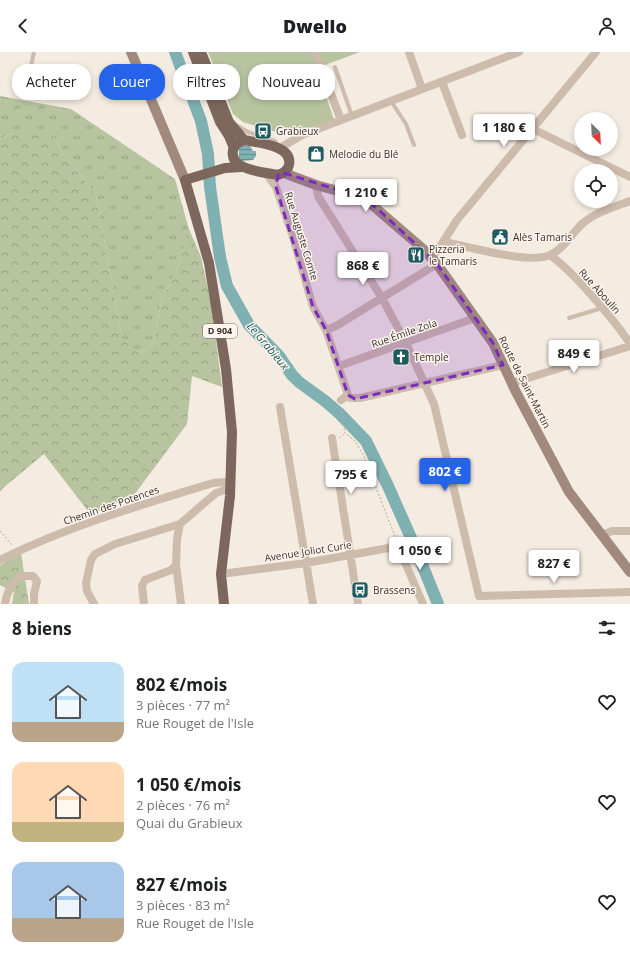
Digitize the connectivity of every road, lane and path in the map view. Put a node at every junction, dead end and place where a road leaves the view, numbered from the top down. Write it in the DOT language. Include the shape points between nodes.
graph roads {
  1 [pos="34,52"];
  2 [pos="131,52"];
  3 [pos="193,52"];
  4 [pos="201,52"];
  5 [pos="315,52"];
  6 [pos="409,52"];
  7 [pos="519,52"];
  8 [pos="596,52"];
  9 [pos="31,64"];
  10 [pos="335,67"];
  11 [pos="442,82"];
  12 [pos="422,89"];
  13 [pos="391,101"];
  14 [pos="352,116"];
  15 [pos="227,118"];
  16 [pos="340,120"];
  17 [pos="532,129"];
  18 [pos="256,134"];
  19 [pos="462,135"];
  20 [pos="300,136"];
  21 [pos="244,140"];
  22 [pos="414,145"];
  23 [pos="279,148"];
  24 [pos="234,152"];
  25 [pos="242,167"];
  26 [pos="225,168"];
  27 [pos="285,168"];
  28 [pos="265,172"];
  29 [pos="630,177"];
  30 [pos="190,178"];
  31 [pos="316,185"];
  32 [pos="276,187"];
  33 [pos="630,201"];
  34 [pos="444,242"];
  35 [pos="550,255"];
  36 [pos="434,262"];
  37 [pos="382,298"];
  38 [pos="602,308"];
  39 [pos="475,318"];
  40 [pos="569,318"];
  41 [pos="326,330"];
  42 [pos="406,343"];
  43 [pos="630,345"];
  44 [pos="504,365"];
  45 [pos="339,366"];
  46 [pos="425,383"];
  47 [pos="512,383"];
  48 [pos="343,399"];
  49 [pos="280,407"];
  50 [pos="332,438"];
  51 [pos="231,485"];
  52 [pos="180,524"];
  53 [pos="0,531"];
  54 [pos="630,531"];
  55 [pos="602,535"];
  56 [pos="396,539"];
  57 [pos="17,551"];
  58 [pos="350,555"];
  59 [pos="0,560"];
  60 [pos="306,563"];
  61 [pos="176,565"];
  62 [pos="630,572"];
  63 [pos="221,574"];
  64 [pos="630,592"];
  65 [pos="5,604"];
  66 [pos="34,604"];
  67 [pos="94,604"];
  68 [pos="144,604"];
  69 [pos="181,604"];
  70 [pos="224,604"];
  71 [pos="312,604"];
  72 [pos="358,604"];
  73 [pos="423,604"];
  1 -- 9 [label="lane"];
  2 -- 30 [label="main road, D 904"];
  3 -- 24 [label="main road"];
  4 -- 15 [label="main road"];
  5 -- 16 [label="street"];
  6 -- 12 [label="street"];
  7 -- 11 [label="street"];
  8 -- 17 [label="street"];
  10 -- 14 [label="lane"];
  11 -- 12 [label="street"];
  11 -- 19 [label="street"];
  12 -- 13 [label="street"];
  13 -- 14 [label="street"];
  13 -- 22 [label="lane" via="406,124"];
  14 -- 16 [label="street"];
  15 -- 18 [label="lane" via="236,126"];
  15 -- 21 [label="main road"];
  16 -- 20 [label="street"];
  17 -- 29 [label="street"];
  17 -- 34 [label="street" via="457,220"];
  18 -- 21 [label="lane"];
  18 -- 23 [label="lane" via="275,141"];
  20 -- 23 [label="street"];
  20 -- 27 [label="street, Rue Auguste Comte" via="291,150"];
  21 -- 23 [label="main road, Route de Saint-Martin"];
  21 -- 24 [label="main road" via="239,142"];
  23 -- 27 [label="main road, Route de Saint-Martin" via="284,151"];
  24 -- 25 [label="main road" via="237,164"];
  24 -- 26 [label="main road"];
  25 -- 26 [label="main road, Route de Saint-Martin"];
  25 -- 28 [label="main road, Route de Saint-Martin"];
  26 -- 30 [label="main road, Route de Saint-Martin"];
  27 -- 28 [label="main road, Route de Saint-Martin"];
  27 -- 31 [label="main road, Route de Saint-Martin" via="297,177"];
  27 -- 32 [label="street, Rue Auguste Comte"];
  28 -- 32 [label="street, Rue Auguste Comte"];
  30 -- 51 [label="main road, D 904" via="209,263 226,369 232,432"];
  31 -- 36 [label="main road, Route de Saint-Martin" via="364,198"];
  31 -- 37 [label="street" via="318,196"];
  32 -- 41 [label="street, Rue Auguste Comte" via="313,307"];
  33 -- 35 [label="street" via="595,215"];
  34 -- 35 [label="street" via="519,257"];
  34 -- 36 [label="street"];
  35 -- 38 [label="street, Rue Aboulin" via="579,281"];
  36 -- 37 [label="street"];
  36 -- 39 [label="main road, Route de Saint-Martin"];
  37 -- 41 [label="street"];
  37 -- 42 [label="street"];
  38 -- 40 [label="lane"];
  38 -- 43 [label="street, Rue Aboulin" via="622,331"];
  39 -- 42 [label="street, Rue Émile Zola"];
  39 -- 44 [label="main road, Route de Saint-Martin" via="493,343"];
  41 -- 45 [label="street, Rue Auguste Comte"];
  42 -- 45 [label="street, Rue Émile Zola"];
  42 -- 46 [label="street"];
  43 -- 47 [label="street"];
  44 -- 46 [label="street"];
  44 -- 47 [label="main road, Route de Saint-Martin"];
  45 -- 48 [label="street, Rue Auguste Comte"];
  46 -- 48 [label="street" via="355,399"];
  46 -- 64 [label="street" via="434,404 479,596"];
  47 -- 55 [label="main road, Route de Saint-Martin" via="569,492"];
  48 -- 56 [label="path" via="345,433 354,440 363,454"];
  49 -- 60 [label="street"];
  50 -- 58 [label="street"];
  51 -- 52 [label="street" via="216,493"];
  51 -- 57 [label="street, Chemin des Potences" via="225,482 213,483 135,506"];
  51 -- 63 [label="main road, D 904"];
  52 -- 61 [label="street"];
  52 -- 67 [label="street" via="115,544 95,554 91,560 86,583"];
  53 -- 57 [label="path"];
  54 -- 55 [label="street" via="612,531"];
  55 -- 62 [label="main road, Route de Saint-Martin"];
  57 -- 59 [label="street, Chemin des Potences"];
  58 -- 60 [label="street, Avenue Joliot Curie"];
  58 -- 72 [label="street"];
  58 -- 73 [label="street, Avenue Joliot Curie" via="397,548"];
  60 -- 63 [label="street, Avenue Joliot Curie"];
  60 -- 71 [label="street"];
  61 -- 68 [label="street" via="171,570 145,580 142,586"];
  61 -- 69 [label="street"];
  63 -- 70 [label="main road, D 904"];
  65 -- 66 [label="street" via="7,593 20,576 33,576 37,582"];
}
